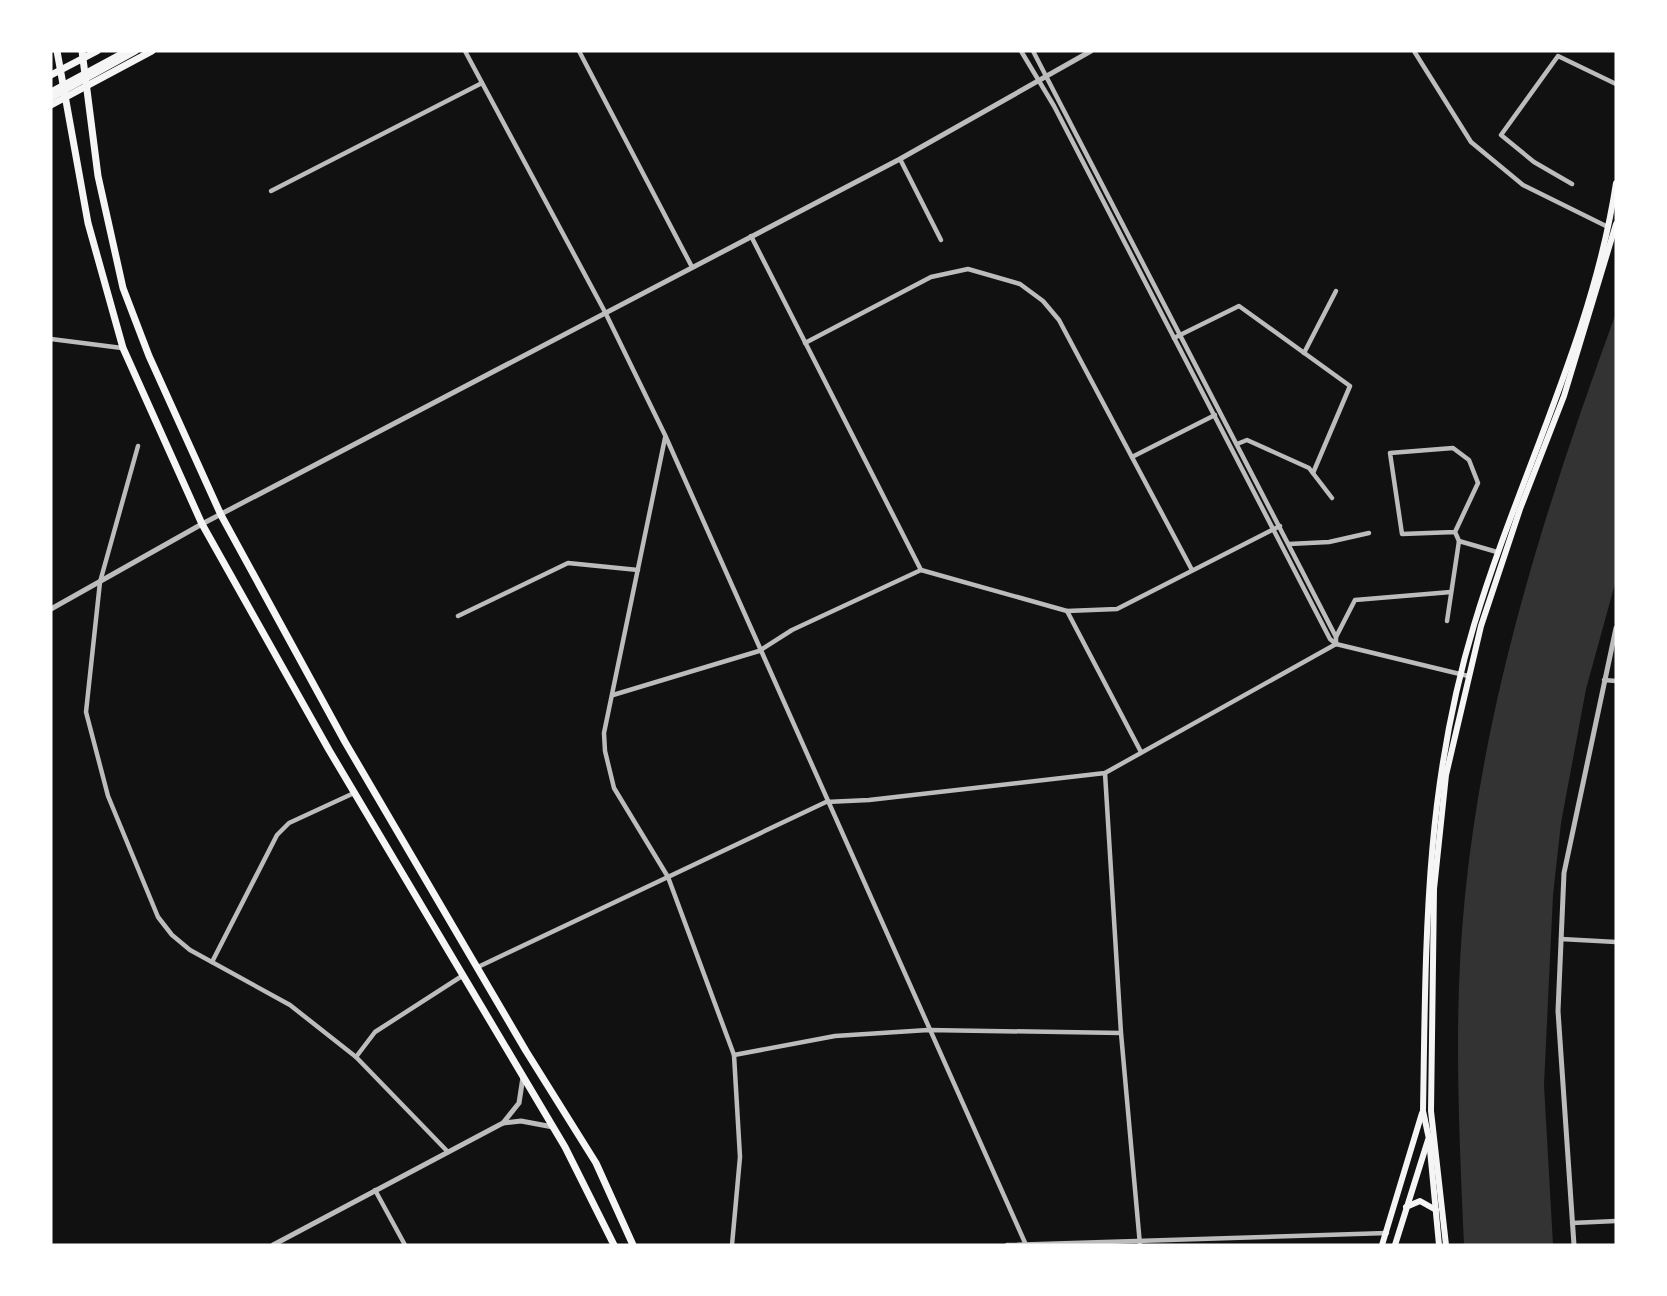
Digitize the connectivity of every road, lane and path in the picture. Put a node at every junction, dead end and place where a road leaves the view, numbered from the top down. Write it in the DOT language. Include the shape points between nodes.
graph roads {
  1 [pos="57,51"];
  2 [pos="97,51"];
  3 [pos="127,51"];
  4 [pos="136,51"];
  5 [pos="152,51"];
  6 [pos="465,51"];
  7 [pos="579,51"];
  8 [pos="1021,51"];
  9 [pos="1033,51"];
  10 [pos="1091,51"];
  11 [pos="1414,51"];
  12 [pos="84,52"];
  13 [pos="60,72"];
  14 [pos="51,76"];
  15 [pos="88,77"];
  16 [pos="1047,77"];
  17 [pos="1040,81"];
  18 [pos="482,83"];
  19 [pos="1616,84"];
  20 [pos="64,91"];
  21 [pos="51,92"];
  22 [pos="51,98"];
  23 [pos="51,105"];
  24 [pos="901,159"];
  25 [pos="1616,183"];
  26 [pos="1572,184"];
  27 [pos="271,191"];
  28 [pos="1616,224"];
  29 [pos="1608,227"];
  30 [pos="751,236"];
  31 [pos="941,240"];
  32 [pos="692,267"];
  33 [pos="1336,291"];
  34 [pos="605,312"];
  35 [pos="1181,334"];
  36 [pos="1174,338"];
  37 [pos="51,339"];
  38 [pos="805,343"];
  39 [pos="123,348"];
  40 [pos="1304,354"];
  41 [pos="1222,413"];
  42 [pos="1214,416"];
  43 [pos="665,435"];
  44 [pos="1237,444"];
  45 [pos="138,446"];
  46 [pos="1132,457"];
  47 [pos="1313,473"];
  48 [pos="1332,498"];
  49 [pos="221,515"];
  50 [pos="202,524"];
  51 [pos="1280,526"];
  52 [pos="1273,530"];
  53 [pos="1455,531"];
  54 [pos="1369,533"];
  55 [pos="1459,541"];
  56 [pos="1289,544"];
  57 [pos="1497,552"];
  58 [pos="638,570"];
  59 [pos="921,570"];
  60 [pos="1192,570"];
  61 [pos="100,582"];
  62 [pos="1451,592"];
  63 [pos="51,609"];
  64 [pos="1067,611"];
  65 [pos="458,615"];
  66 [pos="1447,621"];
  67 [pos="1616,628"];
  68 [pos="1336,637"];
  69 [pos="1336,644"];
  70 [pos="759,651"];
  71 [pos="1464,675"];
  72 [pos="1603,680"];
  73 [pos="1616,681"];
  74 [pos="612,695"];
  75 [pos="1141,752"];
  76 [pos="1105,773"];
  77 [pos="354,793"];
  78 [pos="826,802"];
  79 [pos="668,877"];
  80 [pos="1561,939"];
  81 [pos="1616,942"];
  82 [pos="212,962"];
  83 [pos="477,967"];
  84 [pos="462,976"];
  85 [pos="928,1030"];
  86 [pos="1121,1033"];
  87 [pos="734,1055"];
  88 [pos="356,1057"];
  89 [pos="537,1068"];
  90 [pos="523,1077"];
  91 [pos="1423,1111"];
  92 [pos="503,1123"];
  93 [pos="1433,1123"];
  94 [pos="553,1127"];
  95 [pos="577,1132"];
  96 [pos="1429,1139"];
  97 [pos="561,1142"];
  98 [pos="448,1153"];
  99 [pos="375,1191"];
  100 [pos="1404,1208"];
  101 [pos="1436,1210"];
  102 [pos="1616,1222"];
  103 [pos="1572,1223"];
  104 [pos="1388,1233"];
  105 [pos="1295,1236"];
  106 [pos="1139,1244"];
  107 [pos="273,1245"];
  108 [pos="405,1245"];
  109 [pos="614,1245"];
  110 [pos="633,1245"];
  111 [pos="732,1245"];
  112 [pos="1007,1245"];
  113 [pos="1026,1245"];
  114 [pos="1298,1245"];
  115 [pos="1382,1245"];
  116 [pos="1395,1245"];
  117 [pos="1439,1245"];
  118 [pos="1446,1245"];
  119 [pos="1574,1245"];
  1 -- 13 [label="main road"];
  2 -- 14 [label="main road"];
  3 -- 21 [label="main road"];
  4 -- 15 [label="main road"];
  5 -- 23 [label="main road"];
  6 -- 18 [label="street"];
  7 -- 32 [label="street"];
  8 -- 17 [label="street"];
  9 -- 16 [label="street"];
  10 -- 16 [label="street"];
  11 -- 29 [label="street" via="1471,142 1523,185"];
  12 -- 13 [label="main road"];
  12 -- 15 [label="main road"];
  13 -- 14 [label="main road"];
  13 -- 20 [label="main road"];
  15 -- 20 [label="main road"];
  15 -- 49 [label="main road" via="98,177 123,288"];
  16 -- 17 [label="street"];
  16 -- 35 [label="street"];
  17 -- 24 [label="street"];
  17 -- 36 [label="street"];
  18 -- 27 [label="street"];
  18 -- 34 [label="street"];
  19 -- 26 [label="street" via="1558,56 1501,135"];
  20 -- 22 [label="main road"];
  20 -- 39 [label="main road" via="88,223"];
  24 -- 30 [label="street"];
  24 -- 31 [label="street"];
  25 -- 29 [label="main road"];
  28 -- 71 [label="main road" via="1564,396"];
  29 -- 57 [label="main road" via="1557,393"];
  30 -- 32 [label="street"];
  30 -- 38 [label="street"];
  32 -- 34 [label="street"];
  33 -- 40 [label="street"];
  34 -- 43 [label="street"];
  34 -- 49 [label="street"];
  35 -- 36 [label="street"];
  35 -- 40 [label="street" via="1239,306"];
  35 -- 41 [label="street"];
  36 -- 42 [label="street"];
  37 -- 39 [label="street"];
  38 -- 46 [label="street" via="931,277 968,269 1020,284 1059,320"];
  38 -- 59 [label="street"];
  39 -- 50 [label="main road"];
  40 -- 47 [label="street" via="1350,386"];
  41 -- 42 [label="street"];
  41 -- 44 [label="street"];
  42 -- 46 [label="street"];
  42 -- 52 [label="street"];
  43 -- 58 [label="street"];
  43 -- 70 [label="street"];
  44 -- 47 [label="street" via="1247,440"];
  44 -- 51 [label="street"];
  45 -- 61 [label="street"];
  46 -- 60 [label="street"];
  47 -- 48 [label="street"];
  49 -- 50 [label="street"];
  49 -- 83 [label="main road" via="345,742"];
  50 -- 61 [label="street"];
  50 -- 77 [label="main road"];
  51 -- 52 [label="street"];
  51 -- 56 [label="street"];
  52 -- 60 [label="street"];
  52 -- 69 [label="street"];
  53 -- 53 [label="street" via="1402,534 1390,453 1452,448 1469,460 1478,483"];
  53 -- 55 [label="street"];
  54 -- 56 [label="street"];
  55 -- 57 [label="street"];
  55 -- 62 [label="street"];
  56 -- 68 [label="street"];
  57 -- 71 [label="main road"];
  58 -- 65 [label="street" via="568,563"];
  58 -- 74 [label="street"];
  59 -- 64 [label="street"];
  59 -- 70 [label="street" via="792,630"];
  60 -- 64 [label="street" via="1117,609"];
  61 -- 63 [label="street"];
  61 -- 82 [label="street" via="86,712 108,796 158,917 172,935"];
  62 -- 66 [label="street"];
  62 -- 68 [label="street" via="1356,600"];
  64 -- 75 [label="street"];
  67 -- 72 [label="street"];
  68 -- 69 [label="street"];
  69 -- 71 [label="street"];
  69 -- 75 [label="street"];
  70 -- 74 [label="street"];
  70 -- 78 [label="street"];
  71 -- 91 [label="main road" via="1439,774 1429,855"];
  71 -- 93 [label="main road" via="1437,844"];
  72 -- 73 [label="street"];
  72 -- 80 [label="street" via="1564,873"];
  74 -- 79 [label="street" via="604,733 614,788"];
  75 -- 76 [label="street"];
  76 -- 78 [label="street"];
  76 -- 86 [label="street"];
  77 -- 82 [label="street" via="289,823 277,835"];
  77 -- 84 [label="main road"];
  78 -- 79 [label="street"];
  78 -- 85 [label="street"];
  79 -- 83 [label="street"];
  79 -- 87 [label="street"];
  80 -- 81 [label="street"];
  80 -- 103 [label="street" via="1558,1011"];
  82 -- 88 [label="street" via="290,1005"];
  83 -- 89 [label="main road"];
  84 -- 88 [label="street" via="376,1032"];
  84 -- 90 [label="main road"];
  85 -- 86 [label="street"];
  85 -- 87 [label="street" via="835,1036"];
  85 -- 113 [label="street"];
  86 -- 106 [label="street"];
  87 -- 111 [label="street" via="740,1157"];
  88 -- 98 [label="street"];
  89 -- 90 [label="main road"];
  89 -- 95 [label="main road"];
  90 -- 92 [label="street" via="519,1104"];
  90 -- 94 [label="main road"];
  91 -- 96 [label="main road"];
  91 -- 104 [label="main road"];
  92 -- 94 [label="street" via="522,1121"];
  92 -- 98 [label="street"];
  93 -- 96 [label="main road"];
  93 -- 118 [label="main road"];
  94 -- 97 [label="main road"];
  95 -- 97 [label="main road"];
  95 -- 110 [label="main road" via="602,1174"];
  96 -- 100 [label="main road"];
  96 -- 101 [label="main road"];
  97 -- 109 [label="main road"];
  98 -- 99 [label="street"];
  99 -- 107 [label="street"];
  99 -- 108 [label="street"];
  100 -- 101 [label="main road" via="1420,1201"];
  100 -- 116 [label="main road"];
  101 -- 117 [label="main road"];
  102 -- 103 [label="street"];
  103 -- 119 [label="street"];
  104 -- 105 [label="street"];
  104 -- 115 [label="main road"];
  105 -- 106 [label="street"];
  105 -- 114 [label="street"];
  106 -- 113 [label="street"];
  112 -- 113 [label="street"];
}
